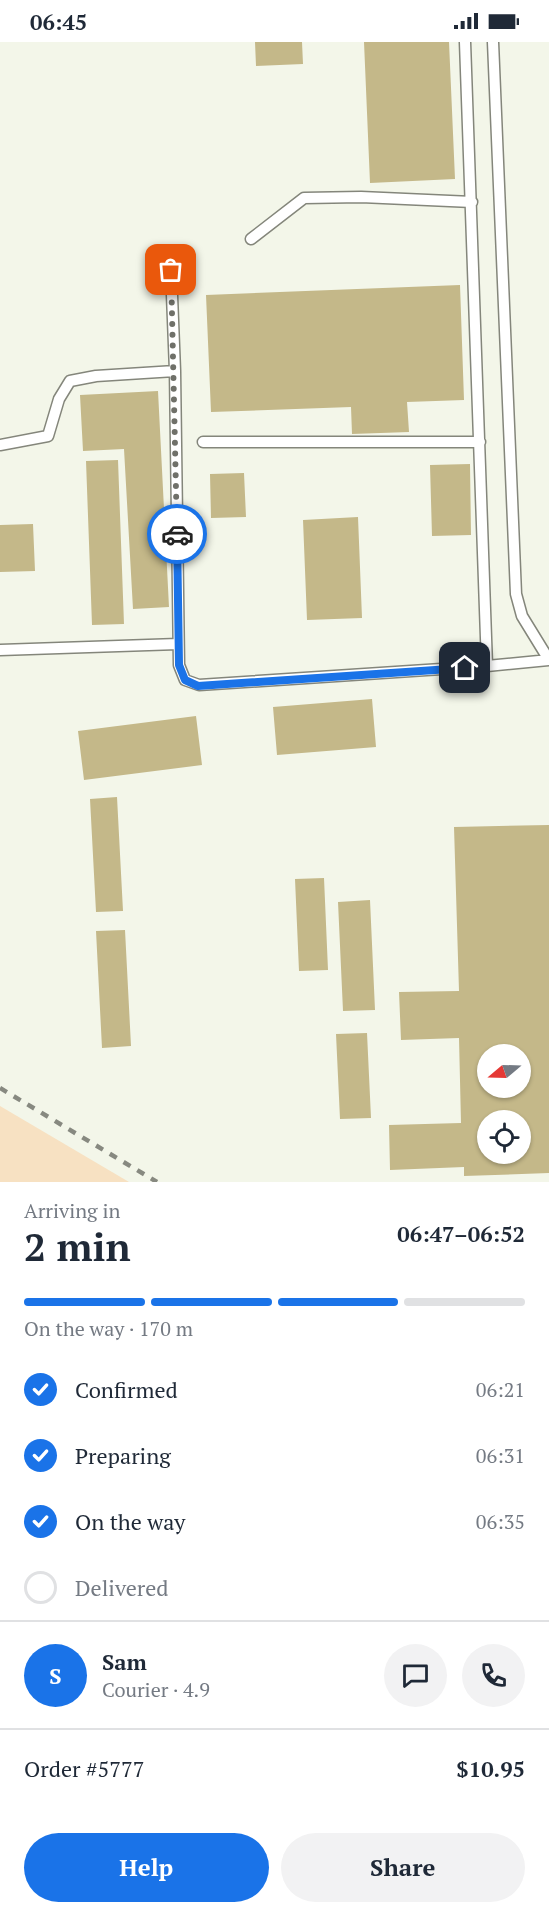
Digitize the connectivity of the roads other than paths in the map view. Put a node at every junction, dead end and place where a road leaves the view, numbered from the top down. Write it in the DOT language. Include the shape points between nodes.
graph roads {
  1 [pos="465,42"];
  2 [pos="493,42"];
  3 [pos="472,202"];
  4 [pos="251,239"];
  5 [pos="171,270"];
  6 [pos="175,371"];
  7 [pos="203,442"];
  8 [pos="480,442"];
  9 [pos="0,445"];
  10 [pos="178,644"];
  11 [pos="0,650"];
  12 [pos="487,666"];
  1 -- 3 [label="lane"];
  2 -- 12 [label="lane" via="516,594 522,616 549,660"];
  3 -- 4 [label="lane" via="304,198"];
  3 -- 8 [label="lane"];
  5 -- 6 [label="lane"];
  6 -- 9 [label="lane" via="70,381 59,399 48,436"];
  6 -- 10 [label="lane"];
  7 -- 8 [label="lane"];
  8 -- 12 [label="lane"];
  10 -- 11 [label="lane"];
  10 -- 12 [label="lane" via="179,665 185,680 198,686"];
}
